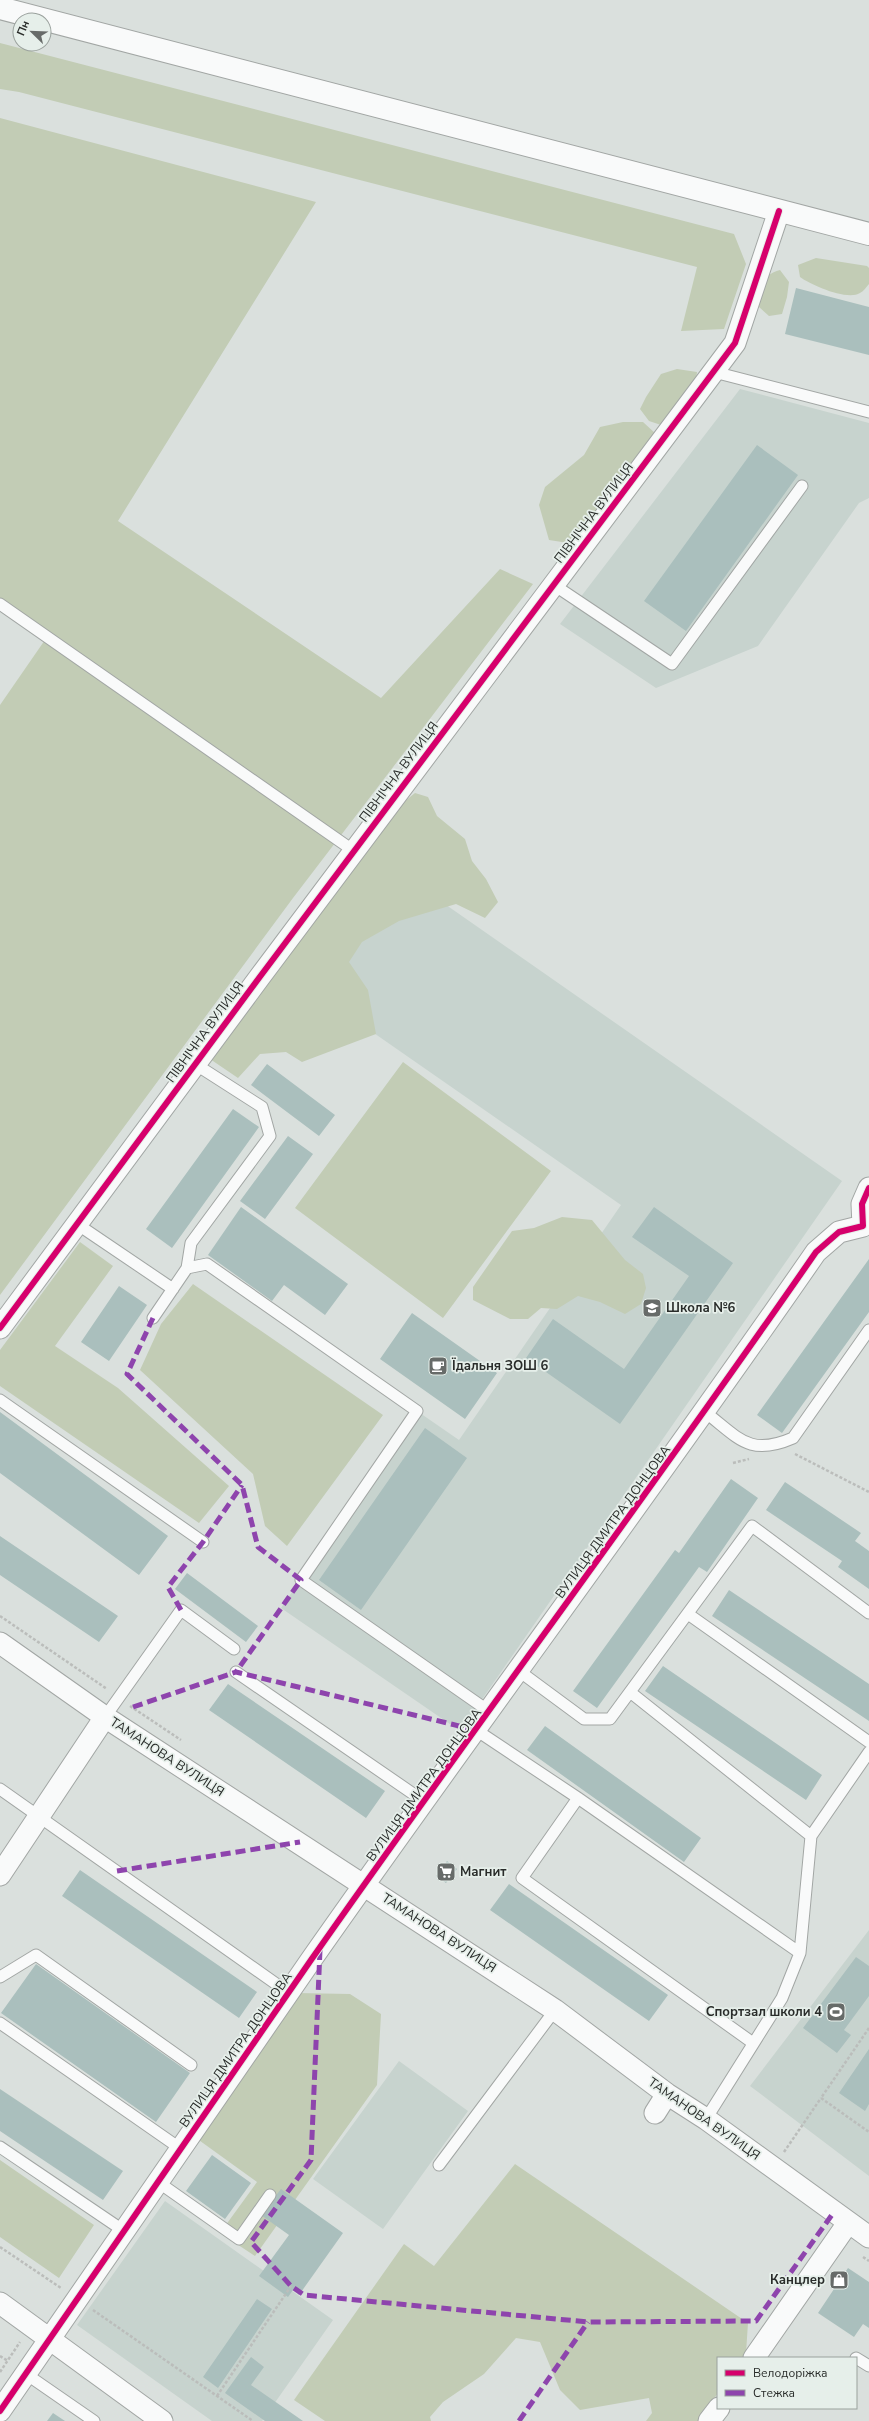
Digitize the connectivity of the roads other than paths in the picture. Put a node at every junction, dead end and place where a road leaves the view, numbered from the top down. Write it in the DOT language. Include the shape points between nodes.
graph roads {
  1 [pos="0,8"];
  2 [pos="779,211"];
  3 [pos="869,234"];
  4 [pos="714,372"];
  5 [pos="869,412"];
  6 [pos="802,486"];
  7 [pos="554,585"];
  8 [pos="0,604"];
  9 [pos="354,851"];
  10 [pos="195,1064"];
  11 [pos="869,1188"];
  12 [pos="77,1224"];
  13 [pos="866,1228"];
  14 [pos="187,1268"];
  15 [pos="173,1289"];
  16 [pos="153,1318"];
  17 [pos="0,1328"];
  18 [pos="869,1330"];
  19 [pos="0,1400"];
  20 [pos="705,1412"];
  21 [pos="203,1542"];
  22 [pos="869,1613"];
  23 [pos="688,1614"];
  24 [pos="0,1643"];
  25 [pos="234,1649"];
  26 [pos="519,1671"];
  27 [pos="236,1672"];
  28 [pos="630,1692"];
  29 [pos="490,1712"];
  30 [pos="105,1717"];
  31 [pos="476,1730"];
  32 [pos="869,1742"];
  33 [pos="869,1752"];
  34 [pos="0,1789"];
  35 [pos="578,1798"];
  36 [pos="424,1802"];
  37 [pos="38,1816"];
  38 [pos="811,1836"];
  39 [pos="1,1872"];
  40 [pos="365,1885"];
  41 [pos="800,1953"];
  42 [pos="0,1977"];
  43 [pos="289,1993"];
  44 [pos="555,2010"];
  45 [pos="0,2023"];
  46 [pos="752,2042"];
  47 [pos="191,2064"];
  48 [pos="667,2094"];
  49 [pos="655,2113"];
  50 [pos="706,2119"];
  51 [pos="0,2147"];
  52 [pos="181,2149"];
  53 [pos="439,2165"];
  54 [pos="158,2182"];
  55 [pos="270,2195"];
  56 [pos="848,2223"];
  57 [pos="124,2231"];
  58 [pos="869,2236"];
  59 [pos="0,2303"];
  60 [pos="51,2341"];
  61 [pos="755,2357"];
  62 [pos="857,2359"];
  63 [pos="869,2366"];
  64 [pos="26,2374"];
  65 [pos="717,2409"];
  66 [pos="0,2411"];
  67 [pos="94,2421"];
  68 [pos="162,2421"];
  69 [pos="709,2421"];
  1 -- 2 [label="main road"];
  2 -- 3 [label="main road"];
  2 -- 4 [label="street, ПІВНІЧНА ВУЛИЦЯ" via="735,343"];
  4 -- 5 [label="lane"];
  4 -- 7 [label="street, ПІВНІЧНА ВУЛИЦЯ"];
  6 -- 7 [label="lane" via="672,664"];
  7 -- 9 [label="street, ПІВНІЧНА ВУЛИЦЯ"];
  8 -- 9 [label="lane"];
  9 -- 10 [label="street, ПІВНІЧНА ВУЛИЦЯ"];
  10 -- 12 [label="street, ПІВНІЧНА ВУЛИЦЯ"];
  10 -- 14 [label="lane" via="262,1107 270,1136 191,1243"];
  11 -- 13 [label="street, ВУЛИЦЯ ДМИТРА ДОНЦОВА" via="862,1204"];
  12 -- 15 [label="lane"];
  12 -- 17 [label="street, ПІВНІЧНА ВУЛИЦЯ"];
  13 -- 20 [label="street, ВУЛИЦЯ ДМИТРА ДОНЦОВА" via="839,1232 816,1252"];
  14 -- 15 [label="lane"];
  14 -- 29 [label="lane" via="207,1264 417,1411 301,1580"];
  15 -- 16 [label="lane"];
  18 -- 20 [label="lane" via="793,1438 774,1446 749,1445"];
  19 -- 21 [label="lane"];
  20 -- 26 [label="street, ВУЛИЦЯ ДМИТРА ДОНЦОВА"];
  22 -- 23 [label="lane" via="752,1526"];
  23 -- 28 [label="lane"];
  23 -- 32 [label="lane"];
  24 -- 30 [label="street, ТАМАНОВА ВУЛИЦЯ"];
  25 -- 30 [label="lane" via="181,1610"];
  26 -- 28 [label="lane" via="584,1719 610,1719"];
  26 -- 29 [label="street, ВУЛИЦЯ ДМИТРА ДОНЦОВА"];
  27 -- 36 [label="lane"];
  28 -- 38 [label="lane"];
  29 -- 31 [label="street, ВУЛИЦЯ ДМИТРА ДОНЦОВА"];
  30 -- 37 [label="street"];
  30 -- 40 [label="street, ТАМАНОВА ВУЛИЦЯ"];
  31 -- 35 [label="lane"];
  31 -- 36 [label="street, ВУЛИЦЯ ДМИТРА ДОНЦОВА"];
  33 -- 38 [label="lane"];
  34 -- 37 [label="lane"];
  35 -- 41 [label="lane"];
  35 -- 46 [label="lane" via="522,1878"];
  36 -- 40 [label="street, ВУЛИЦЯ ДМИТРА ДОНЦОВА"];
  37 -- 39 [label="street"];
  37 -- 43 [label="lane"];
  38 -- 41 [label="lane"];
  40 -- 43 [label="street, ВУЛИЦЯ ДМИТРА ДОНЦОВА"];
  40 -- 44 [label="street, ТАМАНОВА ВУЛИЦЯ"];
  41 -- 46 [label="lane" via="782,1998"];
  42 -- 47 [label="lane" via="36,1955"];
  43 -- 52 [label="street, ВУЛИЦЯ ДМИТРА ДОНЦОВА"];
  44 -- 48 [label="street, ТАМАНОВА ВУЛИЦЯ"];
  44 -- 53 [label="lane"];
  45 -- 52 [label="lane"];
  46 -- 50 [label="lane"];
  48 -- 49 [label="street"];
  48 -- 50 [label="street, ТАМАНОВА ВУЛИЦЯ"];
  50 -- 56 [label="street, ТАМАНОВА ВУЛИЦЯ"];
  51 -- 57 [label="lane"];
  52 -- 54 [label="street, ВУЛИЦЯ ДМИТРА ДОНЦОВА"];
  54 -- 55 [label="lane" via="239,2239"];
  54 -- 57 [label="street, ВУЛИЦЯ ДМИТРА ДОНЦОВА"];
  56 -- 58 [label="street, ТАМАНОВА ВУЛИЦЯ"];
  56 -- 61 [label="street"];
  57 -- 60 [label="street, ВУЛИЦЯ ДМИТРА ДОНЦОВА"];
  59 -- 60 [label="street"];
  60 -- 64 [label="street, ВУЛИЦЯ ДМИТРА ДОНЦОВА"];
  60 -- 68 [label="street"];
  62 -- 63 [label="lane"];
  64 -- 66 [label="street, ВУЛИЦЯ ДМИТРА ДОНЦОВА"];
  64 -- 67 [label="lane"];
  65 -- 69 [label="street"];
}
